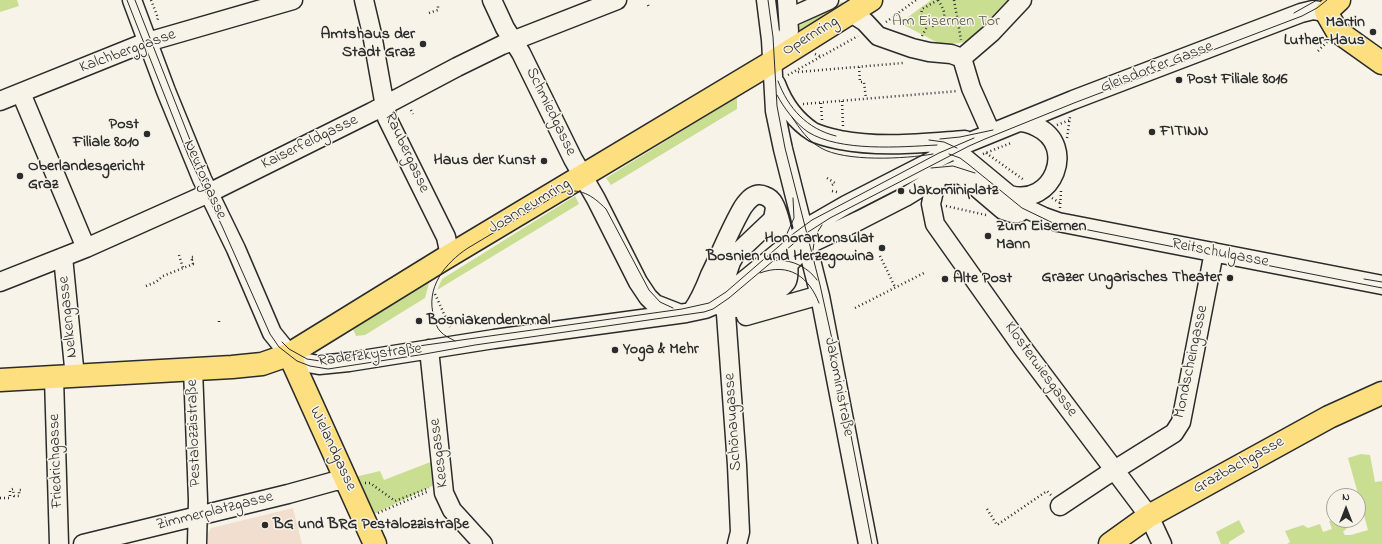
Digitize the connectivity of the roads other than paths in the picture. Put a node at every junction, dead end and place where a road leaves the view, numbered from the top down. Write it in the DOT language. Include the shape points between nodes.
graph roads {
  1 [pos="132,0"];
  2 [pos="294,0"];
  3 [pos="364,0"];
  4 [pos="492,0"];
  5 [pos="617,0"];
  6 [pos="766,0"];
  7 [pos="787,0"];
  8 [pos="828,0"];
  9 [pos="871,0"];
  10 [pos="1022,0"];
  11 [pos="1325,2"];
  12 [pos="257,5"];
  13 [pos="851,13"];
  14 [pos="152,35"];
  15 [pos="509,35"];
  16 [pos="781,48"];
  17 [pos="962,52"];
  18 [pos="1382,63"];
  19 [pos="21,93"];
  20 [pos="0,101"];
  21 [pos="384,105"];
  22 [pos="1019,122"];
  23 [pos="991,134"];
  24 [pos="949,152"];
  25 [pos="985,160"];
  26 [pos="582,176"];
  27 [pos="939,180"];
  28 [pos="209,193"];
  29 [pos="1010,195"];
  30 [pos="1026,208"];
  31 [pos="805,237"];
  32 [pos="785,240"];
  33 [pos="86,248"];
  34 [pos="1214,252"];
  35 [pos="450,256"];
  36 [pos="64,257"];
  37 [pos="716,281"];
  38 [pos="0,282"];
  39 [pos="1382,285"];
  40 [pos="816,292"];
  41 [pos="649,298"];
  42 [pos="726,310"];
  43 [pos="686,312"];
  44 [pos="629,320"];
  45 [pos="429,349"];
  46 [pos="289,354"];
  47 [pos="193,369"];
  48 [pos="65,377"];
  49 [pos="0,380"];
  50 [pos="1379,393"];
  51 [pos="1114,470"];
  52 [pos="347,482"];
  53 [pos="1058,503"];
  54 [pos="197,516"];
  55 [pos="1149,516"];
  56 [pos="59,544"];
  57 [pos="83,544"];
  58 [pos="197,544"];
  59 [pos="375,544"];
  60 [pos="483,544"];
  61 [pos="737,544"];
  62 [pos="868,544"];
  63 [pos="1110,544"];
  64 [pos="1162,544"];
  1 -- 14 [label="street, Neutorgasse"];
  2 -- 12 [label="street, Kalchberggasse"];
  3 -- 21 [label="street, Raubergasse"];
  4 -- 15 [label="street, Schmiedgasse"];
  5 -- 15 [label="street, Kaiserfeldgasse"];
  6 -- 16 [label="street"];
  7 -- 16 [label="street"];
  8 -- 16 [label="street"];
  9 -- 13 [label="main road, Opernring"];
  10 -- 17 [label="street" via="991,33"];
  11 -- 18 [label="main road" via="1337,31"];
  11 -- 22 [label="street, Gleisdorfer Gasse" via="1313,10"];
  12 -- 14 [label="street, Kalchberggasse"];
  13 -- 16 [label="main road, Opernring"];
  13 -- 17 [label="street" via="877,26 878,36 912,48 951,54"];
  14 -- 19 [label="street, Kalchberggasse"];
  14 -- 28 [label="street, Neutorgasse" via="178,120"];
  15 -- 21 [label="street, Kaiserfeldgasse" via="457,67"];
  15 -- 26 [label="street, Schmiedgasse" via="521,53"];
  16 -- 23 [label="street" via="781,96 795,117 814,132 829,138 862,143 898,144 966,140"];
  16 -- 26 [label="main road, Joanneumring"];
  16 -- 31 [label="street" via="774,97 778,126"];
  17 -- 23 [label="street" via="971,88"];
  19 -- 20 [label="street, Kalchberggasse"];
  19 -- 33 [label="street"];
  21 -- 28 [label="street, Kaiserfeldgasse"];
  21 -- 35 [label="street, Raubergasse" via="387,118 446,237"];
  22 -- 23 [label="street, Gleisdorfer Gasse"];
  22 -- 29 [label="street" via="1030,123 1043,130 1052,140 1057,157 1055,172 1040,191 1030,196"];
  23 -- 24 [label="street"];
  24 -- 25 [label="street"];
  24 -- 27 [label="street"];
  24 -- 31 [label="street" via="825,216"];
  25 -- 27 [label="street"];
  25 -- 29 [label="street"];
  26 -- 35 [label="main road, Joanneumring"];
  26 -- 41 [label="street, Schmiedgasse"];
  27 -- 30 [label="street" via="957,174 963,176 1004,210 1019,213"];
  27 -- 31 [label="street" via="843,229"];
  27 -- 51 [label="street, Klosterwiesgasse" via="931,204 935,224 1022,347"];
  28 -- 33 [label="street, Kaiserfeldgasse"];
  28 -- 46 [label="street, Neutorgasse" via="272,333"];
  29 -- 30 [label="street"];
  30 -- 34 [label="street, Reitschulgasse" via="1044,217 1060,212"];
  31 -- 32 [label="street"];
  31 -- 40 [label="street, Jakoministraße"];
  32 -- 37 [label="street" via="773,219 735,255"];
  32 -- 37 [label="street" via="771,200 763,195 755,195 747,201 739,214"];
  32 -- 40 [label="street" via="799,270"];
  32 -- 42 [label="street"];
  32 -- 42 [label="street" via="780,273 745,292"];
  33 -- 36 [label="street, Kaiserfeldgasse"];
  34 -- 39 [label="street, Reitschulgasse"];
  34 -- 51 [label="street, Mondscheingasse" via="1181,422 1174,433"];
  35 -- 46 [label="main road, Joanneumring"];
  36 -- 38 [label="street, Kaiserfeldgasse"];
  36 -- 48 [label="street, Nelkengasse"];
  37 -- 42 [label="street"];
  37 -- 43 [label="street" via="697,304"];
  40 -- 42 [label="street"];
  40 -- 62 [label="street, Jakoministraße"];
  41 -- 43 [label="street, Schmiedgasse" via="659,307"];
  41 -- 44 [label="street" via="637,308"];
  42 -- 43 [label="street, Radetzkystraße" via="705,308"];
  42 -- 61 [label="street, Schönaugasse" via="737,465 740,532"];
  43 -- 44 [label="street, Radetzkystraße"];
  44 -- 45 [label="street, Radetzkystraße"];
  45 -- 46 [label="street, Radetzkystraße" via="327,364 305,362"];
  45 -- 60 [label="street, Keesgasse" via="444,494 452,510"];
  46 -- 47 [label="main road" via="262,364"];
  46 -- 52 [label="main road, Wielandgasse"];
  47 -- 48 [label="main road"];
  47 -- 54 [label="street, Pestalozzistraße"];
  48 -- 49 [label="main road"];
  48 -- 56 [label="street, Friedrichgasse" via="56,452"];
  50 -- 55 [label="main road, Grazbachgasse" via="1329,417"];
  51 -- 53 [label="street, Mondscheingasse"];
  51 -- 55 [label="street, Klosterwiesgasse"];
  52 -- 54 [label="street, Zimmerplatzgasse" via="335,481"];
  52 -- 59 [label="main road, Wielandgasse"];
  54 -- 57 [label="street, Zimmerplatzgasse"];
  54 -- 58 [label="street, Pestalozzistraße"];
  55 -- 63 [label="main road, Grazbachgasse"];
  55 -- 64 [label="street, Klosterwiesgasse"];
}
